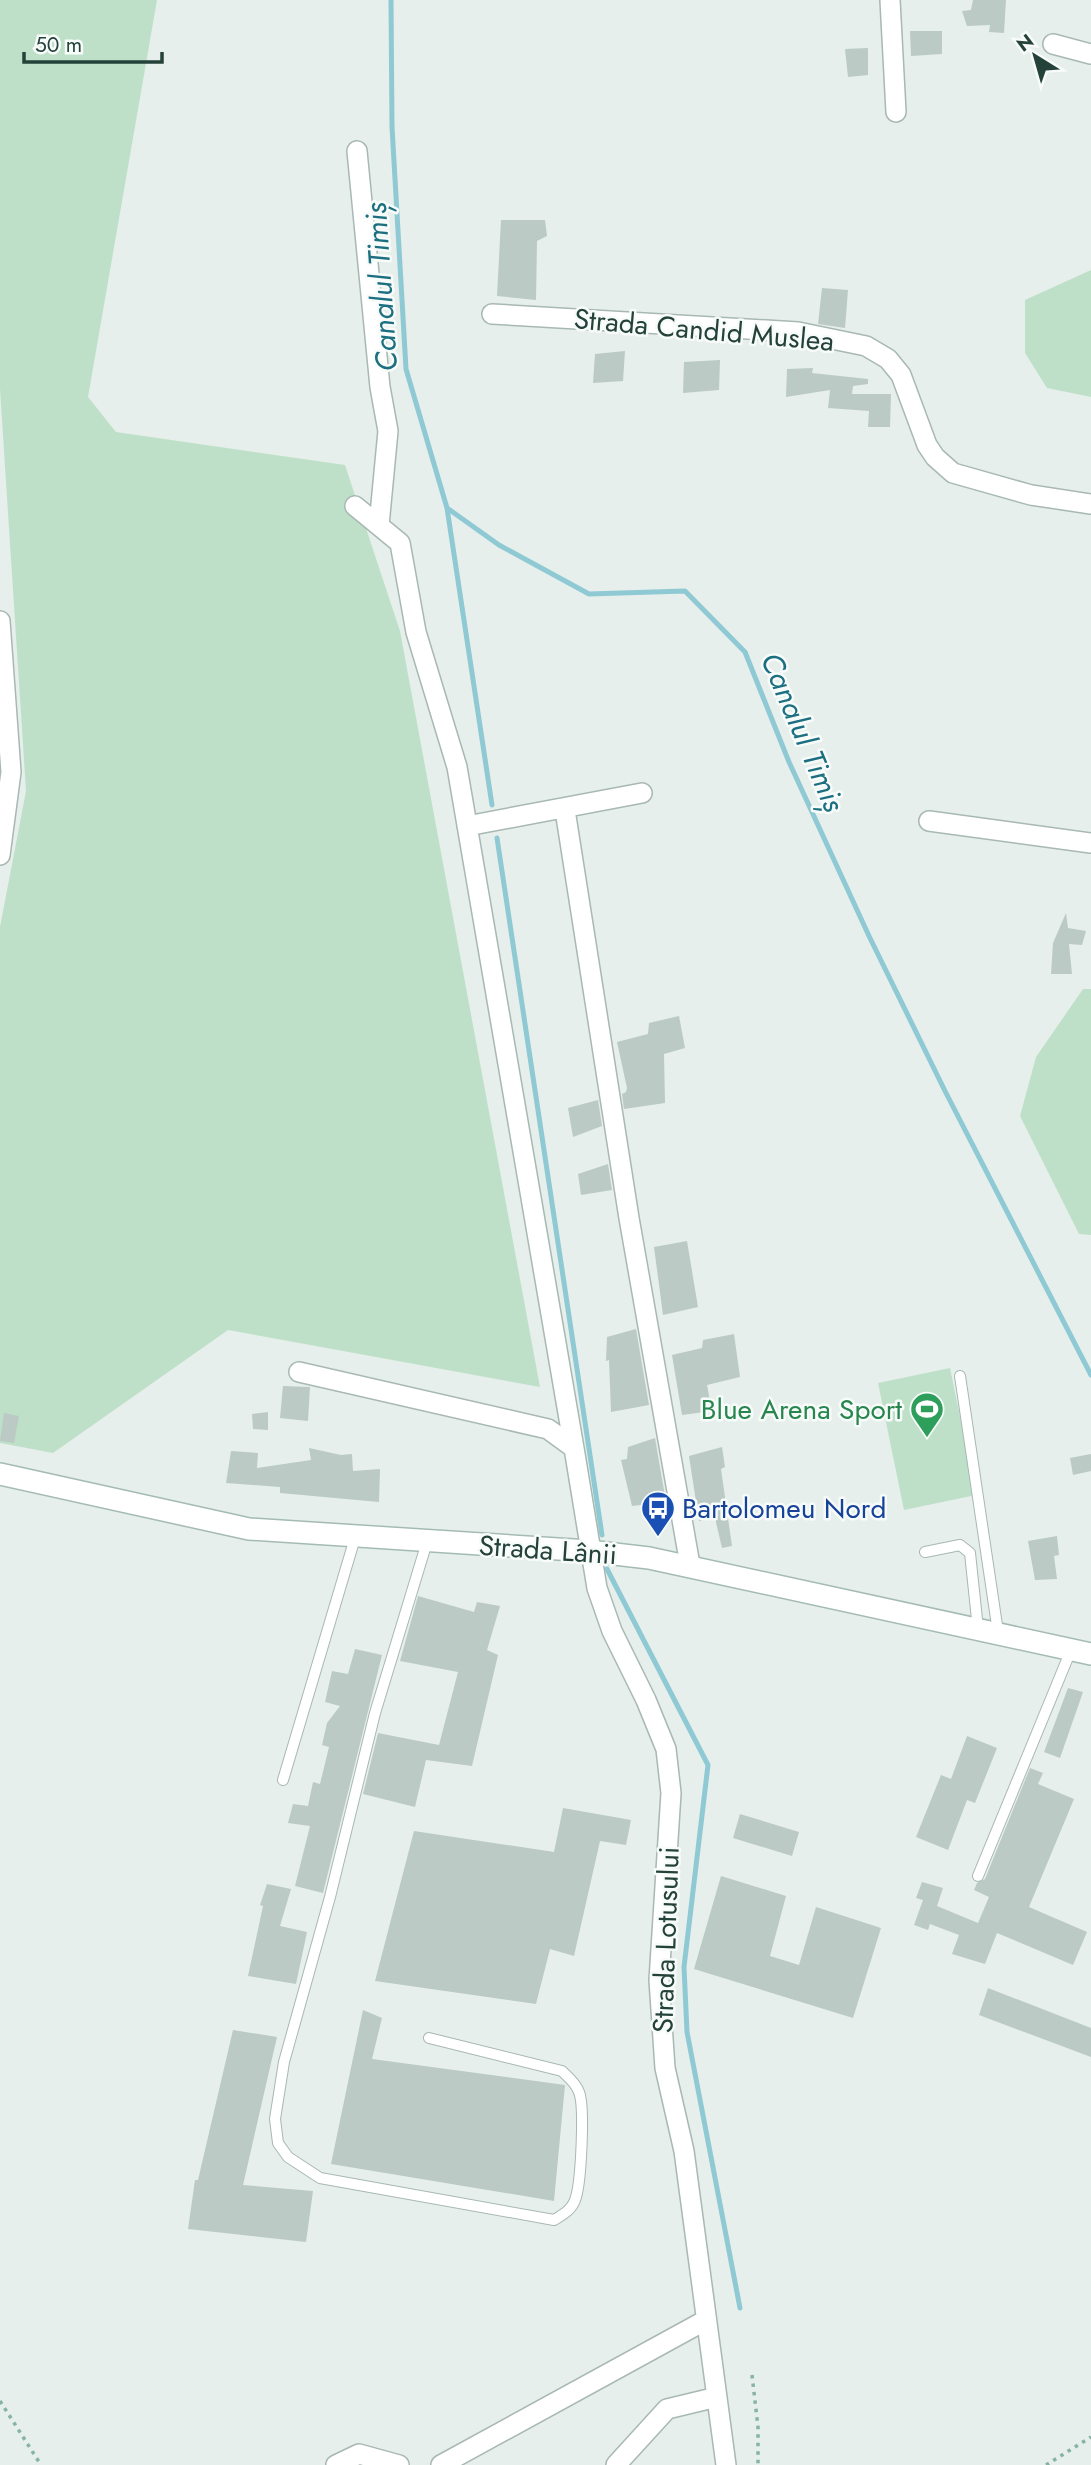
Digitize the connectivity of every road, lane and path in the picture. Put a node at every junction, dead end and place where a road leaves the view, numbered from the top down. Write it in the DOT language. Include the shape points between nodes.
graph roads {
  1 [pos="890,0"];
  2 [pos="1053,44"];
  3 [pos="1091,54"];
  4 [pos="896,112"];
  5 [pos="357,151"];
  6 [pos="492,314"];
  7 [pos="1091,504"];
  8 [pos="355,506"];
  9 [pos="379,525"];
  10 [pos="0,621"];
  11 [pos="642,793"];
  12 [pos="565,810"];
  13 [pos="929,821"];
  14 [pos="467,826"];
  15 [pos="1091,843"];
  16 [pos="0,855"];
  17 [pos="299,1372"];
  18 [pos="961,1376"];
  19 [pos="574,1448"];
  20 [pos="0,1474"];
  21 [pos="355,1538"];
  22 [pos="427,1542"];
  23 [pos="590,1551"];
  24 [pos="925,1552"];
  25 [pos="690,1565"];
  26 [pos="988,1630"];
  27 [pos="1081,1652"];
  28 [pos="283,1780"];
  29 [pos="978,1876"];
  30 [pos="429,2038"];
  31 [pos="706,2320"];
  32 [pos="752,2375"];
  33 [pos="717,2397"];
  34 [pos="0,2402"];
  35 [pos="1091,2437"];
  36 [pos="41,2465"];
  37 [pos="337,2465"];
  38 [pos="399,2465"];
  39 [pos="441,2465"];
  40 [pos="616,2465"];
  41 [pos="726,2465"];
  42 [pos="758,2465"];
  43 [pos="1046,2465"];
  1 -- 4 [label="street"];
  2 -- 3 [label="street"];
  5 -- 9 [label="street" via="375,346 388,431"];
  6 -- 7 [label="street, Strada Candid Muslea" via="798,332 866,346 888,359 901,375 927,445 953,473 1031,495"];
  8 -- 9 [label="street, Strada Lotusului"];
  9 -- 14 [label="street, Strada Lotusului" via="400,542 416,632 457,767"];
  10 -- 16 [label="street" via="11,772"];
  11 -- 12 [label="street"];
  12 -- 14 [label="street"];
  12 -- 25 [label="street" via="629,1218"];
  13 -- 15 [label="street"];
  14 -- 19 [label="street, Strada Lotusului"];
  17 -- 19 [label="street" via="548,1429"];
  18 -- 26 [label="lane"];
  19 -- 23 [label="street, Strada Lotusului"];
  20 -- 21 [label="main road, Strada Lânii" via="249,1530"];
  21 -- 22 [label="main road, Strada Lânii"];
  21 -- 28 [label="lane"];
  22 -- 23 [label="main road, Strada Lânii"];
  22 -- 30 [label="lane" via="375,1713 284,2062 275,2119 278,2143 288,2157 320,2178 554,2220 568,2212 576,2198 583,2109 573,2082 562,2071"];
  23 -- 25 [label="main road, Strada Lânii"];
  23 -- 31 [label="street, Strada Lotusului" via="612,1631 666,1749 671,1793 659,1980 664,2068 684,2151"];
  24 -- 26 [label="lane" via="960,1545 970,1553"];
  25 -- 26 [label="main road, Strada Lânii"];
  26 -- 27 [label="main road, Strada Lânii"];
  27 -- 29 [label="lane"];
  31 -- 33 [label="street, Strada Lotusului"];
  31 -- 39 [label="street"];
  32 -- 42 [label="path"];
  33 -- 40 [label="street" via="667,2409"];
  33 -- 41 [label="street, Strada Lotusului"];
  34 -- 36 [label="path"];
  35 -- 43 [label="path"];
  37 -- 38 [label="street" via="359,2454"];
}
